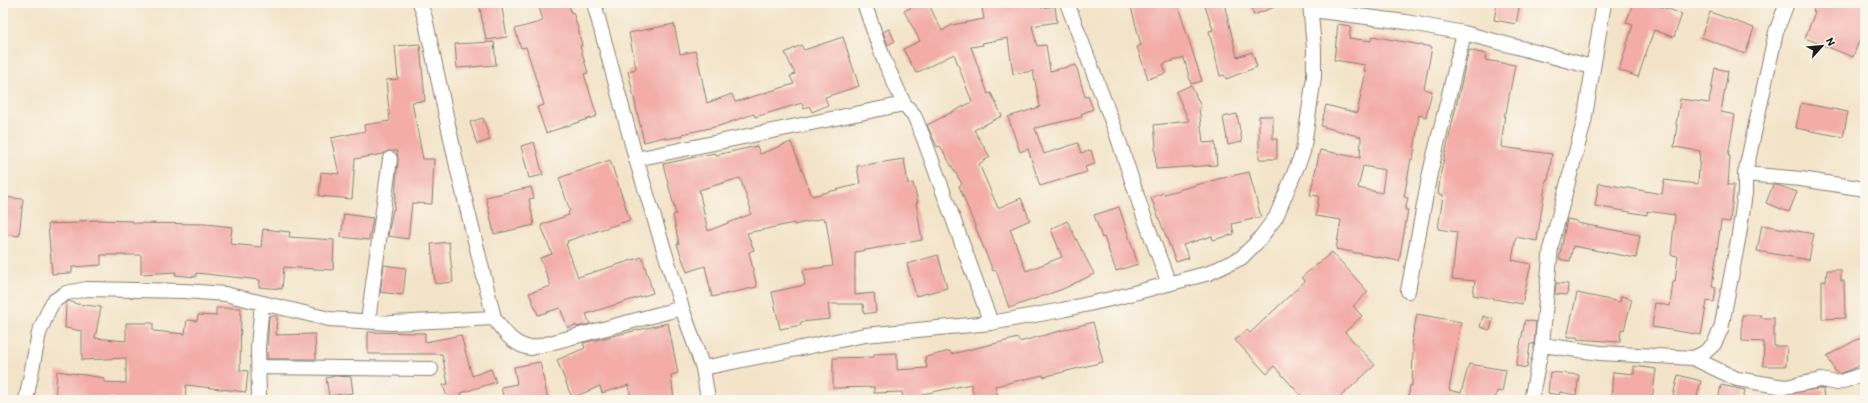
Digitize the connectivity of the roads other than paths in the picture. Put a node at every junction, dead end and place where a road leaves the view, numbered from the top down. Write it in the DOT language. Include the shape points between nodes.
graph roads {
  1 [pos="420,3"];
  2 [pos="594,3"];
  3 [pos="864,3"];
  4 [pos="1067,3"];
  5 [pos="1604,3"];
  6 [pos="1788,3"];
  7 [pos="1311,7"];
  8 [pos="1464,33"];
  9 [pos="1592,68"];
  10 [pos="904,104"];
  11 [pos="636,158"];
  12 [pos="390,159"];
  13 [pos="1745,174"];
  14 [pos="1865,189"];
  15 [pos="1169,284"];
  16 [pos="1408,291"];
  17 [pos="262,304"];
  18 [pos="682,308"];
  19 [pos="494,318"];
  20 [pos="368,321"];
  21 [pos="991,324"];
  22 [pos="1542,344"];
  23 [pos="1693,358"];
  24 [pos="259,367"];
  25 [pos="703,368"];
  26 [pos="432,369"];
  27 [pos="1865,374"];
  28 [pos="26,400"];
  29 [pos="259,400"];
  30 [pos="708,400"];
  31 [pos="1531,400"];
  1 -- 19 [label="street"];
  2 -- 11 [label="street"];
  3 -- 10 [label="street" via="884,60"];
  4 -- 15 [label="street" via="1116,132"];
  5 -- 9 [label="street"];
  6 -- 13 [label="street" via="1776,32"];
  7 -- 8 [label="street"];
  7 -- 15 [label="street" via="1314,77 1304,145 1276,217 1241,258 1209,273"];
  8 -- 9 [label="street"];
  8 -- 16 [label="street" via="1430,173"];
  9 -- 22 [label="street" via="1584,122 1551,246"];
  10 -- 11 [label="street"];
  10 -- 21 [label="street" via="914,116 924,139"];
  11 -- 18 [label="street"];
  12 -- 20 [label="street"];
  13 -- 14 [label="street"];
  13 -- 23 [label="street" via="1739,235 1721,329 1714,344"];
  15 -- 21 [label="street" via="1107,300"];
  17 -- 20 [label="street" via="329,319"];
  17 -- 24 [label="street"];
  17 -- 28 [label="street" via="225,294 185,290 87,289 66,293 54,302 39,333"];
  18 -- 19 [label="street" via="531,348 518,344"];
  18 -- 25 [label="street"];
  19 -- 20 [label="street" via="392,323"];
  21 -- 25 [label="street" via="865,335"];
  22 -- 23 [label="street" via="1600,353"];
  22 -- 31 [label="street"];
  23 -- 27 [label="street" via="1737,379 1785,387 1821,380 1837,383"];
  24 -- 26 [label="street"];
  24 -- 29 [label="street"];
  25 -- 30 [label="street"];
}
